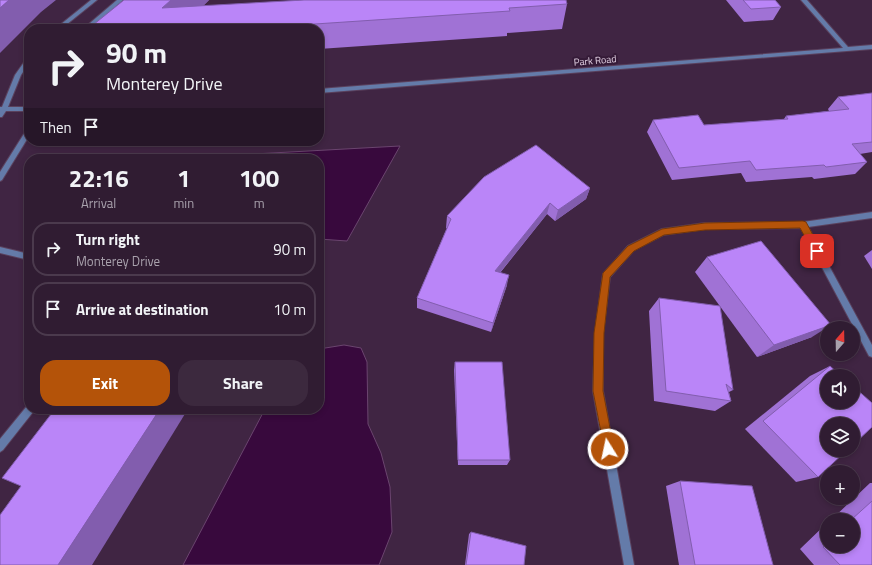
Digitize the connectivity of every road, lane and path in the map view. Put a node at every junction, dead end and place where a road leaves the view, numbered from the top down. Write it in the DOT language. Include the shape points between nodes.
graph roads {
  1 [pos="94,0"];
  2 [pos="120,0"];
  3 [pos="804,0"];
  4 [pos="64,24"];
  5 [pos="92,24"];
  6 [pos="872,47"];
  7 [pos="847,49"];
  8 [pos="24,66"];
  9 [pos="324,92"];
  10 [pos="24,108"];
  11 [pos="2,109"];
  12 [pos="0,115"];
  13 [pos="24,138"];
  14 [pos="4,166"];
  15 [pos="0,178"];
  16 [pos="872,215"];
  17 [pos="803,225"];
  18 [pos="0,250"];
  19 [pos="24,256"];
  20 [pos="872,353"];
  21 [pos="26,414"];
  22 [pos="0,447"];
  23 [pos="629,565"];
  1 -- 4 [label="street"];
  2 -- 5 [label="street"];
  3 -- 7 [label="street"];
  6 -- 7 [label="street, Park Road"];
  7 -- 9 [label="street, Park Road"];
  8 -- 11 [label="street"];
  10 -- 11 [label="street"];
  11 -- 12 [label="street"];
  13 -- 14 [label="street"];
  14 -- 15 [label="street"];
  16 -- 17 [label="street"];
  17 -- 20 [label="street"];
  17 -- 23 [label="street" via="705,226 662,232 631,248 606,276 599,333 598,391"];
  18 -- 19 [label="street"];
  21 -- 22 [label="street"];
}
